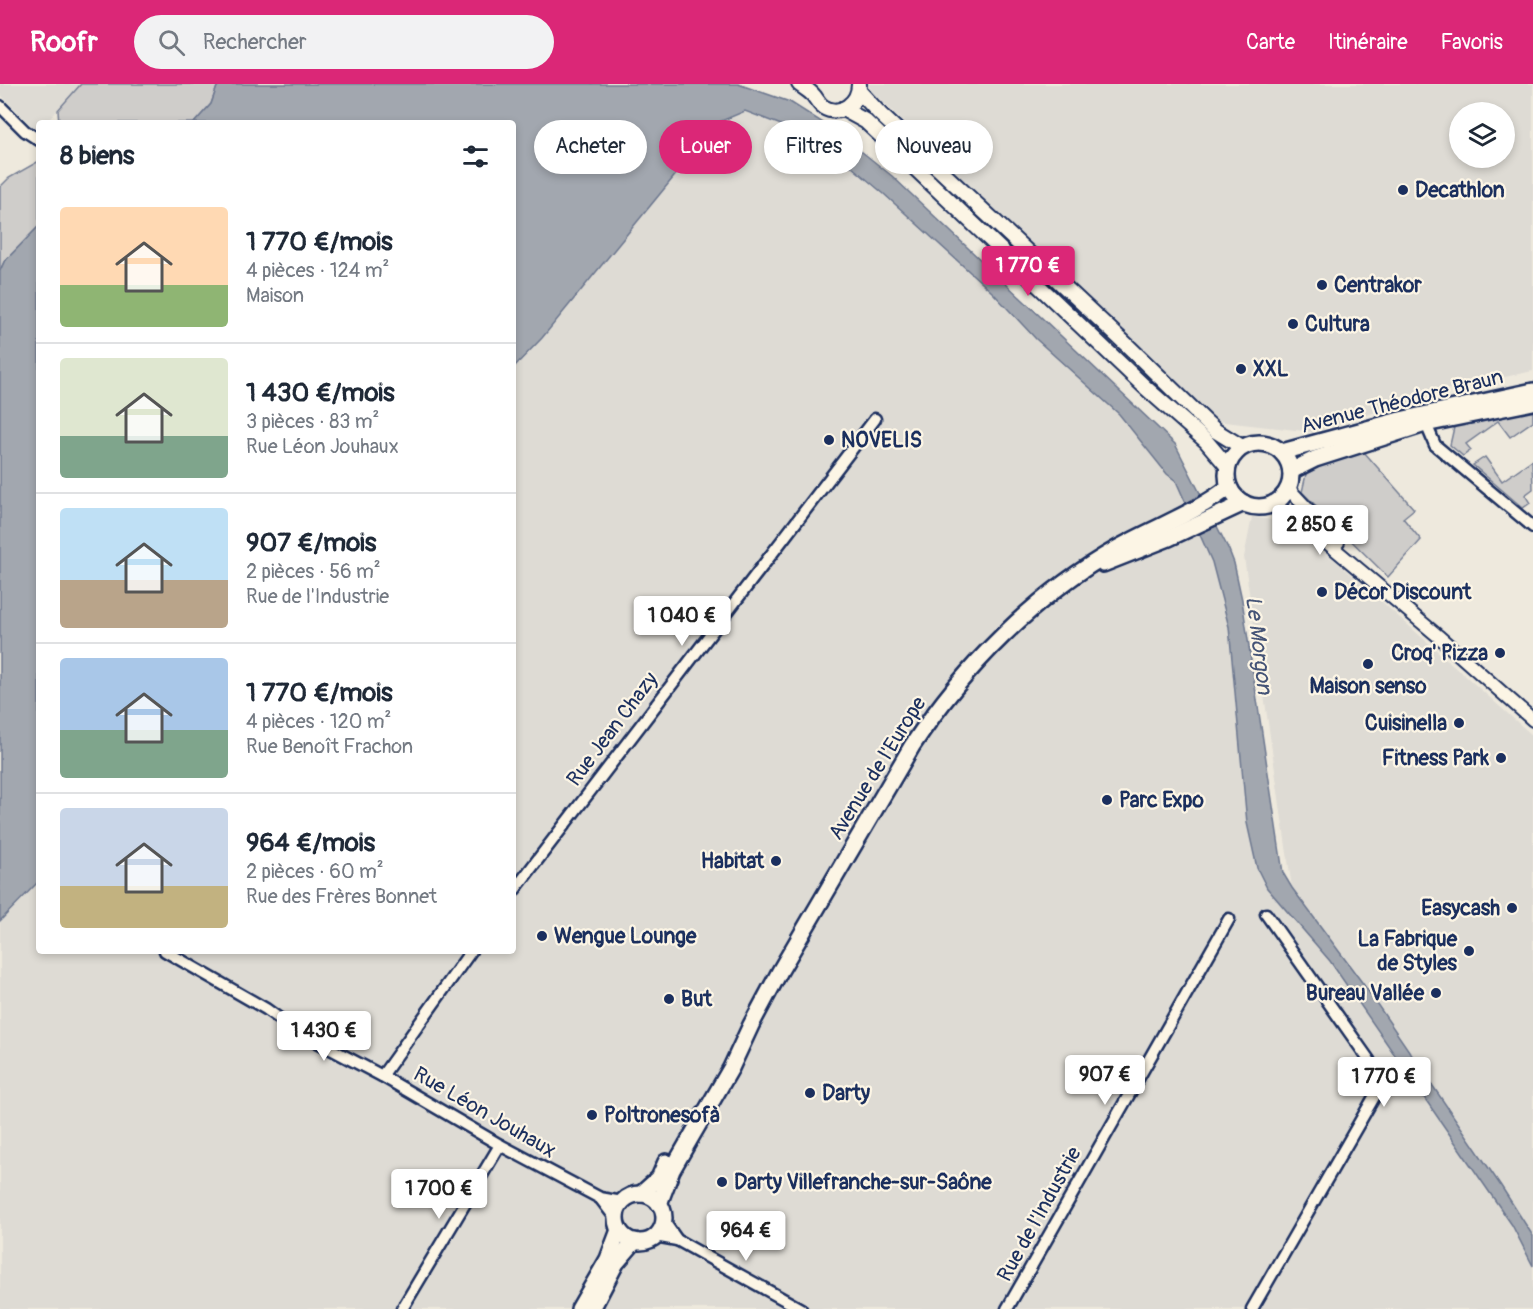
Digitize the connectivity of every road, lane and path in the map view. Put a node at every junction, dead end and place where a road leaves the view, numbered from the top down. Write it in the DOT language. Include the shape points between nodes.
graph roads {
  1 [pos="799,84"];
  2 [pos="859,87"];
  3 [pos="813,90"];
  4 [pos="0,106"];
  5 [pos="843,109"];
  6 [pos="36,138"];
  7 [pos="1533,392"];
  8 [pos="1533,402"];
  9 [pos="875,419"];
  10 [pos="1424,419"];
  11 [pos="1242,447"];
  12 [pos="1282,452"];
  13 [pos="1228,467"];
  14 [pos="1291,471"];
  15 [pos="1229,487"];
  16 [pos="1288,488"];
  17 [pos="1244,503"];
  18 [pos="1272,504"];
  19 [pos="1215,507"];
  20 [pos="1533,527"];
  21 [pos="1381,589"];
  22 [pos="1533,720"];
  23 [pos="516,888"];
  24 [pos="1266,914"];
  25 [pos="1229,919"];
  26 [pos="170,954"];
  27 [pos="469,954"];
  28 [pos="751,1025"];
  29 [pos="382,1076"];
  30 [pos="500,1145"];
  31 [pos="641,1194"];
  32 [pos="600,1198"];
  33 [pos="622,1202"];
  34 [pos="659,1204"];
  35 [pos="663,1220"];
  36 [pos="617,1224"];
  37 [pos="655,1236"];
  38 [pos="676,1240"];
  39 [pos="635,1241"];
  40 [pos="402,1309"];
  41 [pos="579,1309"];
  42 [pos="592,1309"];
  43 [pos="801,1309"];
  44 [pos="1007,1309"];
  45 [pos="1252,1309"];
  1 -- 3 [label="main road"];
  2 -- 5 [label="main road" via="854,102"];
  2 -- 11 [label="main road" via="880,114 1206,422"];
  3 -- 5 [label="main road" via="822,106"];
  4 -- 6 [label="street"];
  5 -- 13 [label="main road" via="865,121 1206,441"];
  7 -- 10 [label="main road, Avenue Théodore Braun"];
  8 -- 10 [label="main road, Avenue Théodore Braun"];
  9 -- 23 [label="street, Rue Jean Chazy"];
  10 -- 12 [label="main road, Avenue Théodore Braun"];
  10 -- 14 [label="main road, Avenue Théodore Braun"];
  10 -- 20 [label="street" via="1435,445"];
  11 -- 12 [label="main road" via="1263,443"];
  11 -- 13 [label="main road"];
  12 -- 14 [label="main road"];
  13 -- 15 [label="main road"];
  14 -- 16 [label="main road"];
  15 -- 17 [label="main road"];
  15 -- 19 [label="main road, Avenue de l'Europe"];
  16 -- 18 [label="main road"];
  16 -- 21 [label="street"];
  17 -- 18 [label="main road" via="1258,507"];
  17 -- 19 [label="main road, Avenue de l'Europe"];
  18 -- 21 [label="street" via="1305,524"];
  19 -- 28 [label="main road, Avenue de l'Europe" via="1125,557 1083,571 1002,635 934,712 912,746"];
  21 -- 22 [label="street"];
  24 -- 45 [label="street" via="1369,1059 1379,1081 1377,1092"];
  25 -- 44 [label="street, Rue de l'Industrie"];
  26 -- 29 [label="street, Rue Léon Jouhaux" via="296,1030"];
  27 -- 29 [label="street"];
  28 -- 31 [label="main road, Avenue de l'Europe" via="723,1064 659,1178"];
  28 -- 34 [label="main road, Avenue de l'Europe" via="731,1068 672,1170"];
  29 -- 30 [label="street, Rue Léon Jouhaux"];
  30 -- 32 [label="street, Rue Léon Jouhaux"];
  30 -- 40 [label="street"];
  31 -- 33 [label="main road"];
  31 -- 34 [label="main road"];
  32 -- 33 [label="street, Rue Léon Jouhaux"];
  32 -- 36 [label="street, Rue Léon Jouhaux"];
  33 -- 36 [label="main road" via="616,1213"];
  34 -- 35 [label="main road"];
  35 -- 37 [label="main road"];
  35 -- 38 [label="street"];
  36 -- 39 [label="main road" via="626,1237"];
  36 -- 41 [label="main road" via="608,1259"];
  37 -- 38 [label="street"];
  37 -- 39 [label="main road"];
  38 -- 43 [label="street"];
  39 -- 42 [label="main road" via="616,1263"];
}
